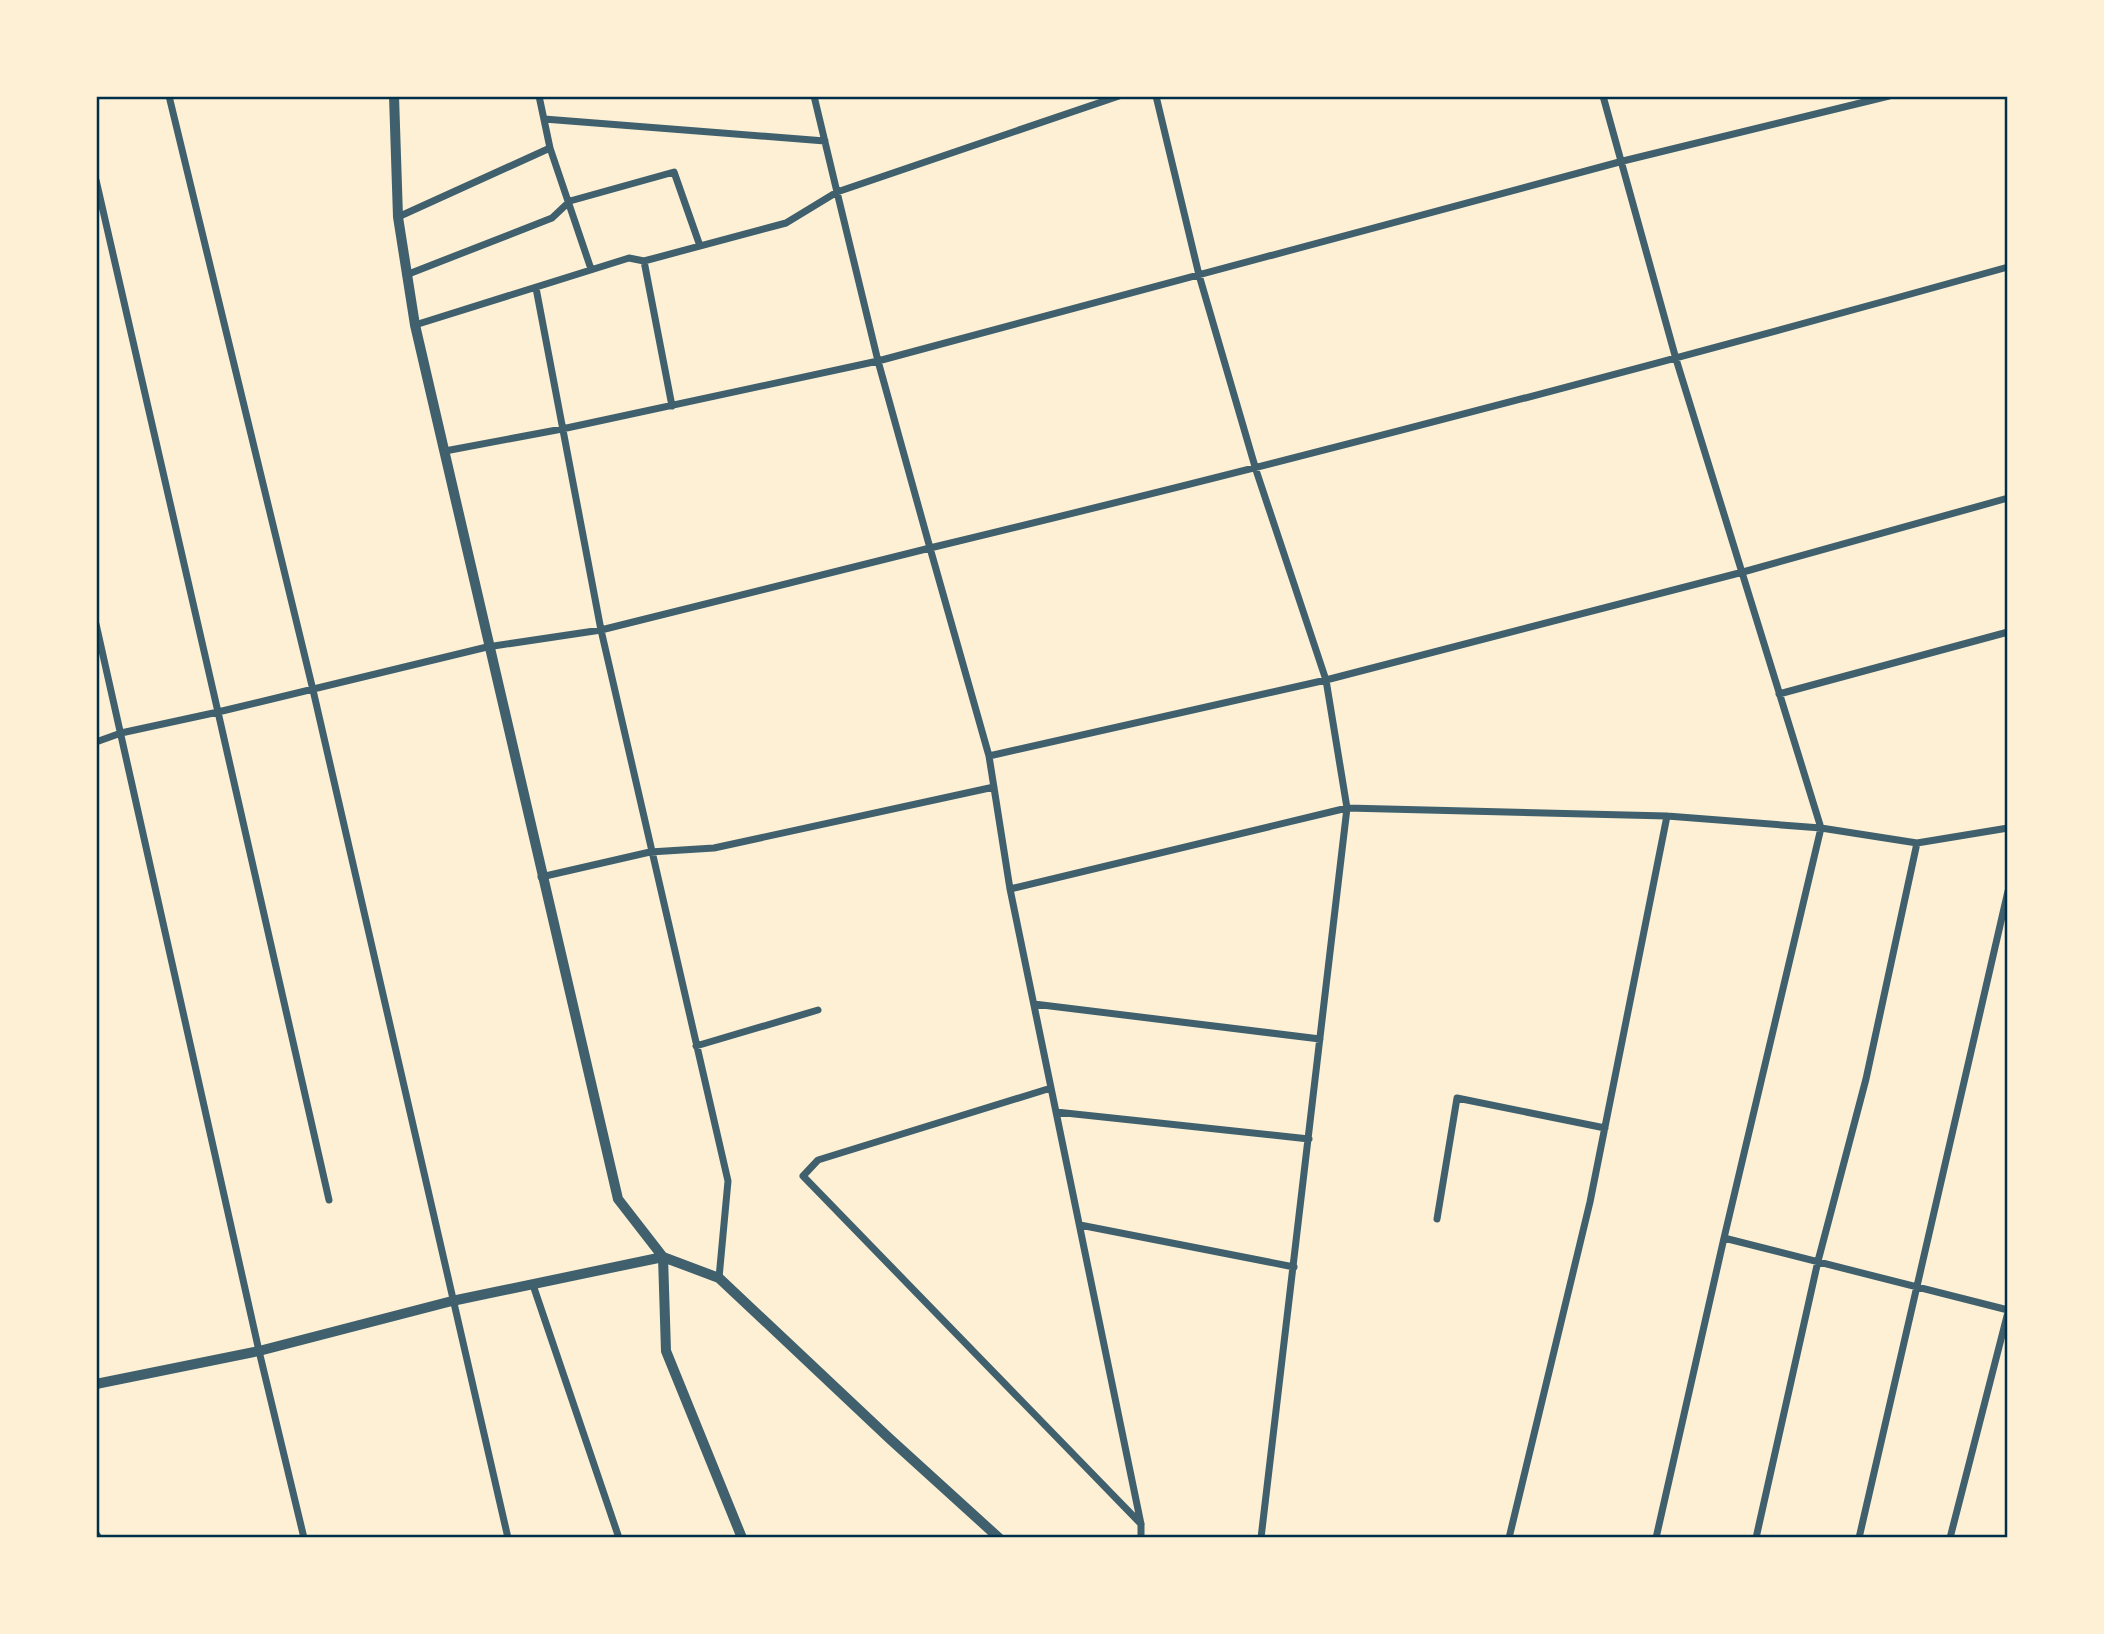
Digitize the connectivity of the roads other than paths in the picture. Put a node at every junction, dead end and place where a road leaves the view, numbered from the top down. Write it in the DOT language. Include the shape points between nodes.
graph roads {
  1 [pos="169,96"];
  2 [pos="394,96"];
  3 [pos="540,96"];
  4 [pos="814,96"];
  5 [pos="1119,96"];
  6 [pos="1156,96"];
  7 [pos="1603,96"];
  8 [pos="1889,96"];
  9 [pos="544,119"];
  10 [pos="825,141"];
  11 [pos="550,148"];
  12 [pos="1623,162"];
  13 [pos="96,180"];
  14 [pos="838,192"];
  15 [pos="570,201"];
  16 [pos="398,217"];
  17 [pos="700,246"];
  18 [pos="644,261"];
  19 [pos="2008,267"];
  20 [pos="591,269"];
  21 [pos="406,275"];
  22 [pos="1199,275"];
  23 [pos="536,288"];
  24 [pos="415,325"];
  25 [pos="1676,359"];
  26 [pos="878,361"];
  27 [pos="672,405"];
  28 [pos="562,429"];
  29 [pos="445,451"];
  30 [pos="1256,470"];
  31 [pos="2008,498"];
  32 [pos="930,548"];
  33 [pos="1743,572"];
  34 [pos="96,624"];
  35 [pos="601,630"];
  36 [pos="2008,632"];
  37 [pos="487,647"];
  38 [pos="1326,680"];
  39 [pos="313,690"];
  40 [pos="1779,694"];
  41 [pos="218,712"];
  42 [pos="121,733"];
  43 [pos="96,742"];
  44 [pos="989,756"];
  45 [pos="994,787"];
  46 [pos="1347,808"];
  47 [pos="1667,816"];
  48 [pos="1821,828"];
  49 [pos="2008,828"];
  50 [pos="1917,843"];
  51 [pos="650,852"];
  52 [pos="541,877"];
  53 [pos="1010,889"];
  54 [pos="2008,891"];
  55 [pos="1034,1004"];
  56 [pos="818,1010"];
  57 [pos="1320,1040"];
  58 [pos="696,1046"];
  59 [pos="1052,1088"];
  60 [pos="1056,1112"];
  61 [pos="1605,1128"];
  62 [pos="1309,1139"];
  63 [pos="329,1200"];
  64 [pos="1437,1219"];
  65 [pos="1080,1226"];
  66 [pos="1724,1238"];
  67 [pos="663,1256"];
  68 [pos="1818,1261"];
  69 [pos="1294,1267"];
  70 [pos="719,1278"];
  71 [pos="533,1285"];
  72 [pos="1915,1285"];
  73 [pos="452,1301"];
  74 [pos="2008,1311"];
  75 [pos="259,1351"];
  76 [pos="96,1384"];
  77 [pos="1141,1524"];
  78 [pos="304,1538"];
  79 [pos="508,1538"];
  80 [pos="619,1538"];
  81 [pos="743,1538"];
  82 [pos="999,1538"];
  83 [pos="1141,1538"];
  84 [pos="1261,1538"];
  85 [pos="1509,1538"];
  86 [pos="1656,1538"];
  87 [pos="1756,1538"];
  88 [pos="1859,1538"];
  89 [pos="1950,1538"];
  1 -- 39 [label="street"];
  2 -- 16 [label="street"];
  3 -- 9 [label="street"];
  4 -- 10 [label="street"];
  5 -- 14 [label="street"];
  6 -- 22 [label="street"];
  7 -- 12 [label="street"];
  8 -- 12 [label="street"];
  9 -- 10 [label="street"];
  9 -- 11 [label="street"];
  10 -- 14 [label="street"];
  11 -- 15 [label="street"];
  11 -- 16 [label="street"];
  12 -- 22 [label="street"];
  12 -- 25 [label="street"];
  13 -- 41 [label="street"];
  14 -- 17 [label="street" via="786,223"];
  14 -- 26 [label="street"];
  15 -- 17 [label="street" via="674,172"];
  15 -- 20 [label="street"];
  15 -- 21 [label="street" via="552,219"];
  16 -- 21 [label="street"];
  17 -- 18 [label="street"];
  18 -- 20 [label="street" via="629,258"];
  18 -- 27 [label="street"];
  19 -- 25 [label="street"];
  20 -- 23 [label="street"];
  21 -- 24 [label="street"];
  22 -- 26 [label="street"];
  22 -- 30 [label="street"];
  23 -- 24 [label="street"];
  23 -- 28 [label="street"];
  24 -- 29 [label="street"];
  25 -- 30 [label="street"];
  25 -- 33 [label="street"];
  26 -- 27 [label="street"];
  26 -- 32 [label="street"];
  27 -- 28 [label="street"];
  28 -- 29 [label="street"];
  28 -- 35 [label="street"];
  29 -- 37 [label="street"];
  30 -- 32 [label="street"];
  30 -- 38 [label="street"];
  31 -- 33 [label="street"];
  32 -- 35 [label="street"];
  32 -- 44 [label="street"];
  33 -- 38 [label="street"];
  33 -- 40 [label="street"];
  34 -- 42 [label="street"];
  35 -- 37 [label="street"];
  35 -- 51 [label="street"];
  36 -- 40 [label="street"];
  37 -- 39 [label="street"];
  37 -- 52 [label="street"];
  38 -- 44 [label="street"];
  38 -- 46 [label="street"];
  39 -- 41 [label="street"];
  39 -- 73 [label="street"];
  40 -- 48 [label="street"];
  41 -- 42 [label="street"];
  41 -- 63 [label="street"];
  42 -- 43 [label="street"];
  42 -- 75 [label="street"];
  44 -- 45 [label="street"];
  45 -- 51 [label="street" via="713,848"];
  45 -- 53 [label="street"];
  46 -- 47 [label="street"];
  46 -- 53 [label="street"];
  46 -- 57 [label="street"];
  47 -- 48 [label="street"];
  47 -- 61 [label="street"];
  48 -- 50 [label="street"];
  48 -- 66 [label="street"];
  49 -- 50 [label="street"];
  50 -- 68 [label="street" via="1866,1079"];
  51 -- 52 [label="street"];
  51 -- 58 [label="street"];
  52 -- 67 [label="street" via="618,1199"];
  53 -- 55 [label="street"];
  54 -- 72 [label="street"];
  55 -- 57 [label="street"];
  55 -- 59 [label="street"];
  56 -- 58 [label="street"];
  57 -- 62 [label="street"];
  58 -- 70 [label="street" via="728,1181"];
  59 -- 60 [label="street"];
  59 -- 77 [label="street" via="818,1160 803,1177"];
  60 -- 62 [label="street"];
  60 -- 65 [label="street"];
  61 -- 64 [label="street" via="1457,1098"];
  61 -- 85 [label="street"];
  62 -- 69 [label="street"];
  65 -- 69 [label="street"];
  65 -- 77 [label="street"];
  66 -- 68 [label="street"];
  66 -- 86 [label="street"];
  67 -- 70 [label="street"];
  67 -- 71 [label="street"];
  67 -- 81 [label="street" via="666,1351"];
  68 -- 72 [label="street"];
  68 -- 87 [label="street"];
  69 -- 84 [label="street"];
  70 -- 82 [label="street"];
  71 -- 73 [label="street"];
  71 -- 80 [label="street"];
  72 -- 74 [label="street"];
  72 -- 88 [label="street"];
  73 -- 75 [label="street"];
  73 -- 79 [label="street"];
  74 -- 89 [label="street"];
  75 -- 76 [label="street"];
  75 -- 78 [label="street"];
  77 -- 83 [label="street"];
}
